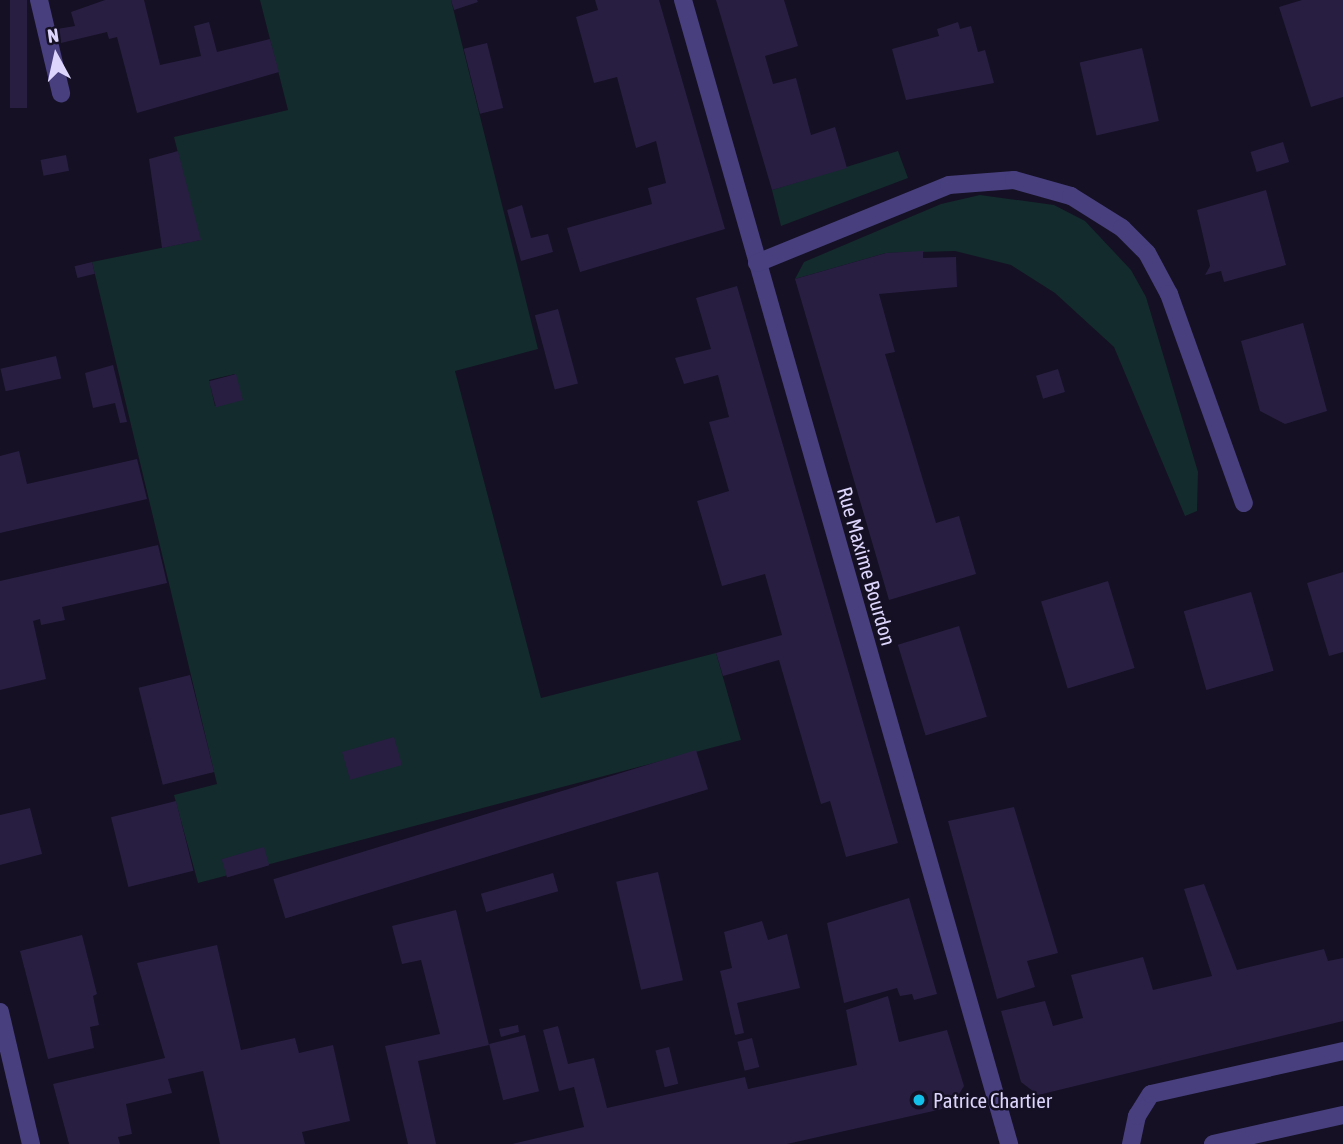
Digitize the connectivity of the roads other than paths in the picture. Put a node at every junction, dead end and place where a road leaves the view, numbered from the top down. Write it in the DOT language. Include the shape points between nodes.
graph roads {
  1 [pos="39,0"];
  2 [pos="683,0"];
  3 [pos="61,93"];
  4 [pos="757,263"];
  5 [pos="1244,503"];
  6 [pos="0,1012"];
  7 [pos="1343,1051"];
  8 [pos="1343,1115"];
  9 [pos="31,1144"];
  10 [pos="1009,1144"];
  11 [pos="1131,1144"];
  12 [pos="1213,1144"];
  1 -- 3 [label="street"];
  2 -- 4 [label="street, Rue Maxime Bourdon"];
  4 -- 5 [label="street" via="949,185 1014,180 1071,196 1122,228 1147,253 1169,293"];
  4 -- 10 [label="street, Rue Maxime Bourdon"];
  6 -- 9 [label="street"];
  7 -- 11 [label="street" via="1151,1094 1137,1116"];
  8 -- 12 [label="street"];
}
